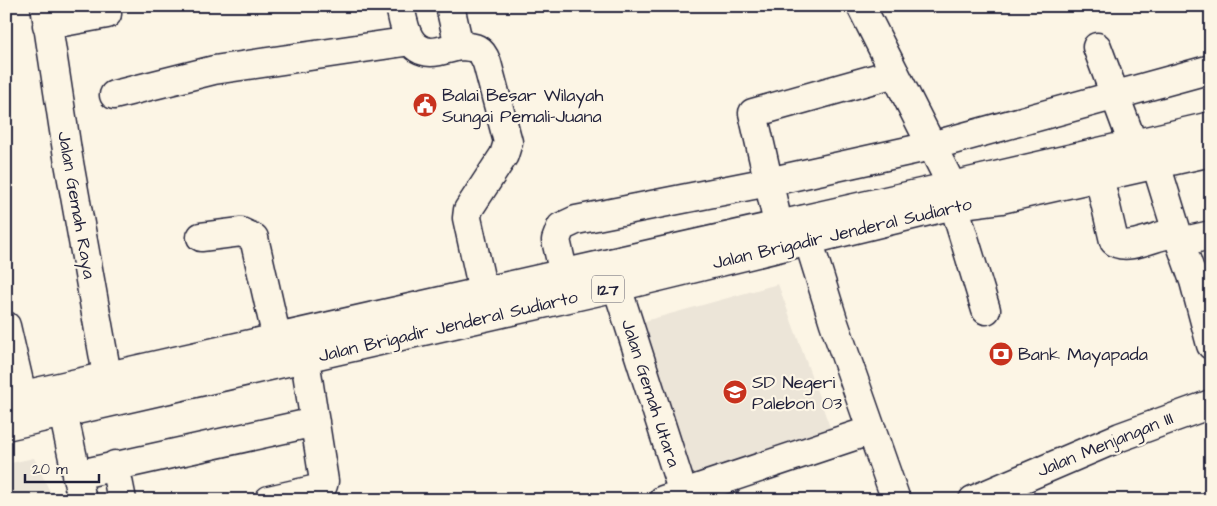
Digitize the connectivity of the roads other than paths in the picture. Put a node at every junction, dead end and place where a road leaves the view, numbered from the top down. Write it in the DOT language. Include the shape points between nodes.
graph roads {
  1 [pos="400,6"];
  2 [pos="450,6"];
  3 [pos="861,6"];
  4 [pos="107,14"];
  5 [pos="46,16"];
  6 [pos="410,41"];
  7 [pos="459,46"];
  8 [pos="1097,47"];
  9 [pos="1211,69"];
  10 [pos="895,73"];
  11 [pos="1115,94"];
  12 [pos="114,95"];
  13 [pos="1211,126"];
  14 [pos="931,146"];
  15 [pos="1211,152"];
  16 [pos="1145,154"];
  17 [pos="1096,165"];
  18 [pos="768,182"];
  19 [pos="953,196"];
  20 [pos="793,233"];
  21 [pos="1211,235"];
  22 [pos="201,237"];
  23 [pos="1172,238"];
  24 [pos="614,275"];
  25 [pos="567,285"];
  26 [pos="486,304"];
  27 [pos="986,310"];
  28 [pos="6,326"];
  29 [pos="1211,346"];
  30 [pos="291,348"];
  31 [pos="107,375"];
  32 [pos="58,386"];
  33 [pos="114,402"];
  34 [pos="1211,404"];
  35 [pos="15,411"];
  36 [pos="63,413"];
  37 [pos="315,422"];
  38 [pos="872,430"];
  39 [pos="115,465"];
  40 [pos="79,487"];
  41 [pos="673,497"];
  42 [pos="122,500"];
  43 [pos="269,500"];
  44 [pos="896,500"];
  45 [pos="974,500"];
  1 -- 6 [label="street"];
  2 -- 7 [label="street"];
  3 -- 10 [label="street"];
  4 -- 5 [label="street"];
  5 -- 31 [label="street, Jalan Gemah Raya"];
  6 -- 7 [label="street" via="419,50 432,52"];
  6 -- 12 [label="street" via="214,70"];
  7 -- 26 [label="street" via="474,47 483,52 508,142 504,155 467,214"];
  8 -- 11 [label="street"];
  9 -- 11 [label="street"];
  10 -- 14 [label="street"];
  10 -- 18 [label="street" via="754,113"];
  11 -- 14 [label="street"];
  11 -- 16 [label="street"];
  13 -- 16 [label="street, Jalan Brigadir Jenderal Sudiarto / 127"];
  14 -- 18 [label="street"];
  14 -- 19 [label="street"];
  15 -- 16 [label="street, Jalan Brigadir Jenderal Sudiarto / 127"];
  16 -- 17 [label="street, Jalan Brigadir Jenderal Sudiarto / 127"];
  16 -- 23 [label="street"];
  17 -- 19 [label="street, Jalan Brigadir Jenderal Sudiarto / 127"];
  17 -- 23 [label="street" via="1117,244 1127,246"];
  18 -- 20 [label="street"];
  18 -- 25 [label="street" via="576,220 561,227 556,240"];
  19 -- 20 [label="street, Jalan Brigadir Jenderal Sudiarto / 127"];
  19 -- 27 [label="street"];
  20 -- 24 [label="street, Jalan Brigadir Jenderal Sudiarto / 127"];
  20 -- 38 [label="street"];
  21 -- 23 [label="street"];
  22 -- 30 [label="street" via="241,232 254,238"];
  23 -- 29 [label="street" via="1194,280"];
  24 -- 25 [label="street, Jalan Brigadir Jenderal Sudiarto / 127"];
  24 -- 41 [label="street, Jalan Gemah Utara"];
  25 -- 26 [label="street, Jalan Brigadir Jenderal Sudiarto / 127"];
  26 -- 30 [label="street, Jalan Brigadir Jenderal Sudiarto / 127"];
  28 -- 35 [label="street"];
  30 -- 31 [label="street, Jalan Brigadir Jenderal Sudiarto / 127"];
  30 -- 33 [label="street, Jalan Brigadir Jenderal Sudiarto / 127"];
  30 -- 37 [label="street"];
  31 -- 32 [label="street, Jalan Brigadir Jenderal Sudiarto / 127"];
  31 -- 33 [label="street, Jalan Gemah Raya"];
  32 -- 35 [label="street, Jalan Brigadir Jenderal Sudiarto / 127"];
  32 -- 36 [label="street"];
  33 -- 36 [label="street, Jalan Brigadir Jenderal Sudiarto / 127"];
  34 -- 45 [label="street, Jalan Menjangan III" via="1120,437"];
  35 -- 36 [label="street, Jalan Brigadir Jenderal Sudiarto / 127"];
  36 -- 40 [label="street"];
  37 -- 39 [label="street"];
  37 -- 43 [label="street" via="323,484 317,489"];
  38 -- 41 [label="street"];
  38 -- 44 [label="street"];
  39 -- 40 [label="street"];
  39 -- 42 [label="street"];
}
